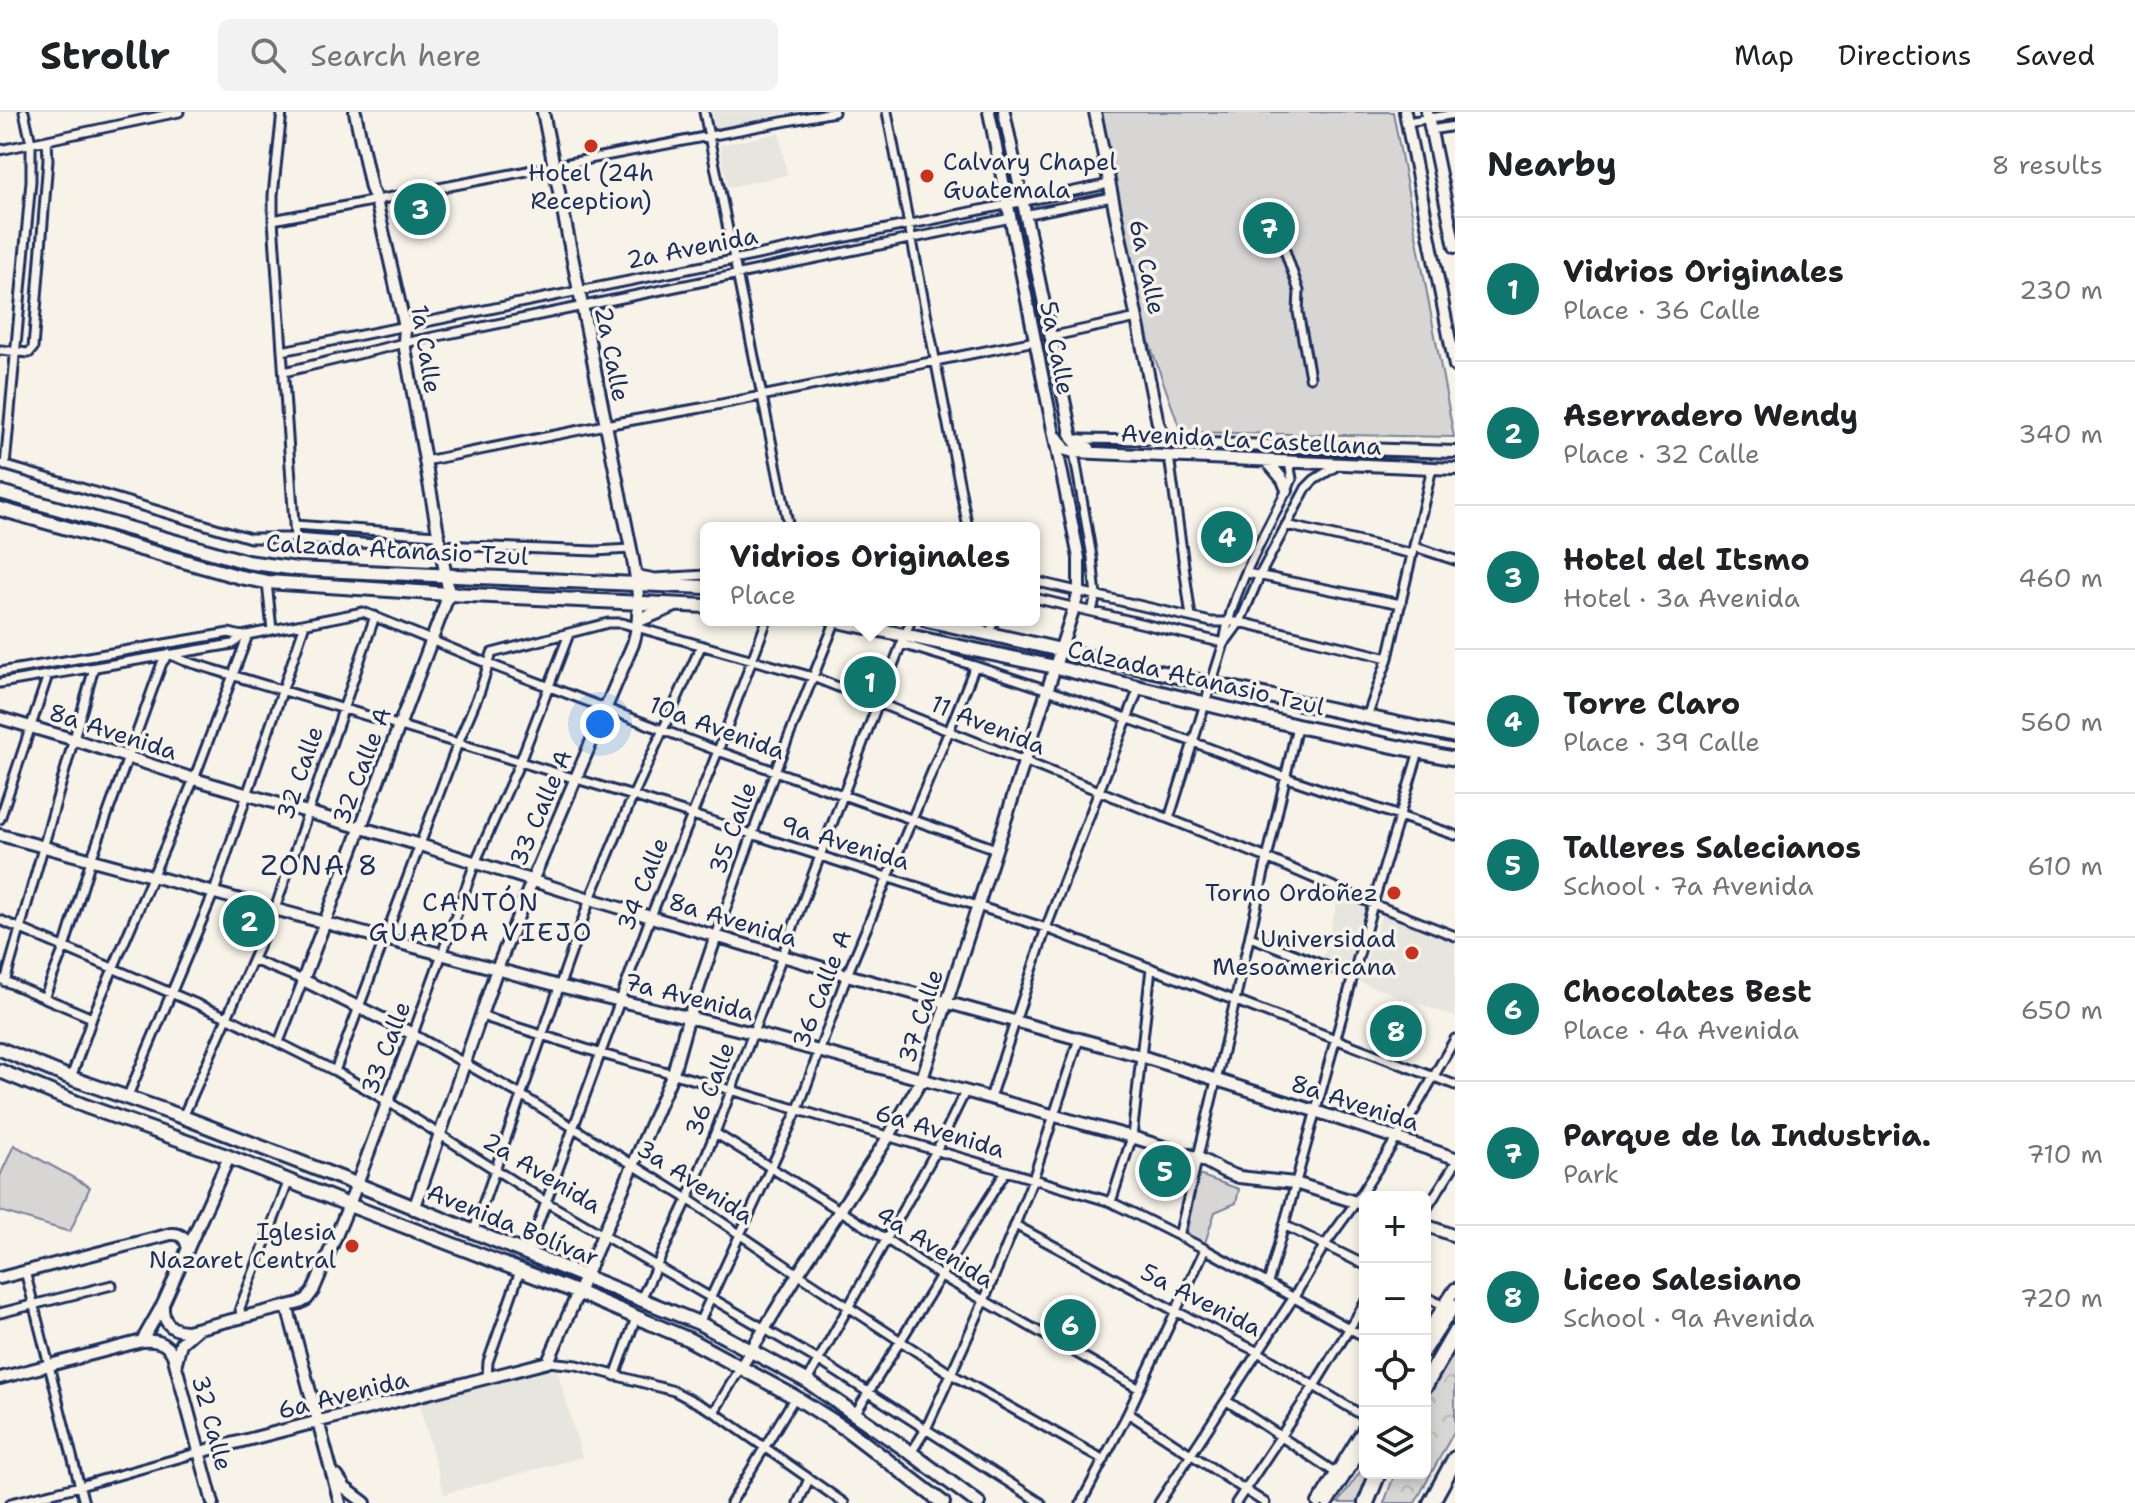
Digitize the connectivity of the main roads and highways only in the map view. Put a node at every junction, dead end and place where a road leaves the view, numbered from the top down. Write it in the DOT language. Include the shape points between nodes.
graph roads {
  1 [pos="355,112"];
  2 [pos="543,112"];
  3 [pos="989,112"];
  4 [pos="1004,112"];
  5 [pos="1095,112"];
  6 [pos="1406,117"];
  7 [pos="1429,121"];
  8 [pos="1455,247"];
  9 [pos="1455,366"];
  10 [pos="1161,430"];
  11 [pos="1054,432"];
  12 [pos="1076,443"];
  13 [pos="1291,445"];
  14 [pos="1455,452"];
  15 [pos="1268,462"];
  16 [pos="1289,462"];
  17 [pos="1449,468"];
  18 [pos="1287,490"];
  19 [pos="0,492"];
  20 [pos="0,509"];
  21 [pos="445,576"];
  22 [pos="636,580"];
  23 [pos="700,586"];
  24 [pos="1079,592"];
  25 [pos="449,594"];
  26 [pos="638,604"];
  27 [pos="678,604"];
  28 [pos="700,606"];
  29 [pos="639,624"];
  30 [pos="855,626"];
  31 [pos="954,626"];
  32 [pos="1061,650"];
  33 [pos="1055,667"];
  34 [pos="0,718"];
  35 [pos="1455,736"];
  36 [pos="1455,759"];
  37 [pos="361,828"];
  38 [pos="0,835"];
  39 [pos="532,881"];
  40 [pos="325,922"];
  41 [pos="716,936"];
  42 [pos="497,969"];
  43 [pos="303,980"];
  44 [pos="945,1002"];
  45 [pos="688,1019"];
  46 [pos="413,1034"];
  47 [pos="0,1049"];
  48 [pos="0,1071"];
  49 [pos="922,1079"];
  50 [pos="229,1157"];
  51 [pos="1455,1161"];
  52 [pos="356,1184"];
  53 [pos="1359,1204"];
  54 [pos="349,1205"];
  55 [pos="414,1209"];
  56 [pos="1431,1227"];
  57 [pos="1455,1236"];
  58 [pos="188,1249"];
  59 [pos="585,1277"];
  60 [pos="0,1278"];
  61 [pos="1455,1289"];
  62 [pos="579,1293"];
  63 [pos="163,1304"];
  64 [pos="287,1306"];
  65 [pos="1450,1306"];
  66 [pos="1431,1328"];
  67 [pos="198,1329"];
  68 [pos="1455,1333"];
  69 [pos="1431,1340"];
  70 [pos="142,1341"];
  71 [pos="1449,1349"];
  72 [pos="751,1352"];
  73 [pos="548,1362"];
  74 [pos="176,1364"];
  75 [pos="741,1367"];
  76 [pos="1431,1376"];
  77 [pos="0,1378"];
  78 [pos="318,1422"];
  79 [pos="1359,1437"];
  80 [pos="200,1452"];
  81 [pos="1359,1453"];
  82 [pos="1455,1459"];
  83 [pos="332,1468"];
  84 [pos="1376,1479"];
  85 [pos="1386,1479"];
  86 [pos="345,1488"];
  87 [pos="213,1503"];
  88 [pos="340,1503"];
  89 [pos="355,1503"];
  90 [pos="365,1503"];
  91 [pos="943,1503"];
  92 [pos="978,1503"];
  93 [pos="1318,1503"];
  94 [pos="1327,1503"];
  95 [pos="1366,1503"];
  96 [pos="1376,1503"];
  97 [pos="1431,1503"];
  1 -- 21 [label="main road, 1a Calle" via="405,327"];
  2 -- 22 [label="main road, 2a Calle"];
  3 -- 11 [label="main road, 5a Calle"];
  4 -- 12 [label="main road, 5a Calle"];
  5 -- 10 [label="main road, 6a Calle"];
  6 -- 9 [label="main road"];
  7 -- 8 [label="main road"];
  10 -- 13 [label="main road, Avenida La Castellana" via="1177,443"];
  11 -- 12 [label="main road" via="1066,450"];
  11 -- 24 [label="main road, 5a Calle" via="1079,558"];
  12 -- 15 [label="main road, Avenida La Castellana" via="1106,452"];
  13 -- 14 [label="main road, Avenida La Castellana"];
  13 -- 16 [label="main road" via="1284,452"];
  15 -- 16 [label="main road, Avenida La Castellana"];
  15 -- 18 [label="main road"];
  16 -- 17 [label="main road, Avenida La Castellana"];
  19 -- 21 [label="main road, Calzada Atanasio Tzul" via="247,562"];
  20 -- 25 [label="main road, Calzada Atanasio Tzul" via="240,577"];
  21 -- 22 [label="main road, Calzada Atanasio Tzul"];
  21 -- 25 [label="main road, 1a Calle"];
  22 -- 23 [label="main road, Calzada Atanasio Tzul"];
  22 -- 26 [label="main road, 2a Calle"];
  24 -- 32 [label="main road, 37 Calle"];
  25 -- 26 [label="main road, Calzada Atanasio Tzul"];
  25 -- 37 [label="main road, 32 Calle A"];
  26 -- 27 [label="main road, Calzada Atanasio Tzul"];
  26 -- 29 [label="main road, 33 Calle A"];
  27 -- 28 [label="main road, Calzada Atanasio Tzul"];
  27 -- 29 [label="main road"];
  29 -- 39 [label="main road, 33 Calle A"];
  30 -- 33 [label="main road, Calzada Atanasio Tzul" via="903,640"];
  31 -- 32 [label="main road, Calzada Atanasio Tzul"];
  32 -- 33 [label="main road, 37 Calle"];
  32 -- 35 [label="main road, Calzada Atanasio Tzul"];
  33 -- 36 [label="main road, Calzada Atanasio Tzul"];
  33 -- 44 [label="main road, 37 Calle"];
  34 -- 37 [label="main road, 8a Avenida"];
  37 -- 39 [label="main road, 8a Avenida"];
  37 -- 40 [label="main road, 32 Calle A"];
  38 -- 40 [label="main road, 7a Avenida"];
  39 -- 41 [label="main road, 8a Avenida"];
  39 -- 42 [label="main road, 33 Calle A"];
  40 -- 42 [label="main road, 7a Avenida"];
  40 -- 43 [label="main road, 32 Calle A"];
  41 -- 44 [label="main road, 8a Avenida"];
  41 -- 45 [label="main road, 35 Calle"];
  42 -- 45 [label="main road, 7a Avenida"];
  42 -- 55 [label="main road, 33 Calle A"];
  43 -- 46 [label="main road, 3a Avenida"];
  44 -- 49 [label="main road, 37 Calle"];
  44 -- 51 [label="main road, 8a Avenida" via="1217,1079"];
  45 -- 49 [label="main road, 7a Avenida"];
  45 -- 59 [label="main road, 35 Calle" via="673,1073"];
  46 -- 52 [label="main road, 33 Calle"];
  47 -- 52 [label="main road, Avenida Bolívar"];
  48 -- 50 [label="main road, Avenida Bolívar"];
  49 -- 53 [label="main road, 7a Avenida" via="1132,1137 1239,1177 1295,1183"];
  49 -- 72 [label="main road, 37 Calle"];
  50 -- 54 [label="main road, Avenida Bolívar"];
  50 -- 58 [label="main road"];
  52 -- 54 [label="main road, 33 Calle"];
  52 -- 55 [label="main road, Avenida Bolívar"];
  54 -- 62 [label="main road, Avenida Bolívar"];
  54 -- 64 [label="main road, 33 Calle" via="313,1291"];
  55 -- 59 [label="main road, Avenida Bolívar"];
  56 -- 57 [label="main road"];
  58 -- 60 [label="main road" via="183,1236 171,1234"];
  58 -- 63 [label="main road"];
  59 -- 62 [label="main road, 35 Calle"];
  59 -- 72 [label="main road, Avenida Bolívar" via="699,1323"];
  61 -- 65 [label="main road"];
  62 -- 73 [label="main road, 35 Calle"];
  62 -- 75 [label="main road, Avenida Bolívar"];
  63 -- 67 [label="main road" via="170,1327"];
  63 -- 70 [label="main road"];
  64 -- 67 [label="main road"];
  64 -- 78 [label="main road"];
  65 -- 66 [label="main road"];
  65 -- 69 [label="main road"];
  67 -- 74 [label="main road" via="181,1343"];
  68 -- 71 [label="highway"];
  70 -- 74 [label="main road, 32 Calle" via="166,1344"];
  70 -- 77 [label="main road"];
  71 -- 76 [label="highway"];
  72 -- 75 [label="main road, 37 Calle"];
  72 -- 92 [label="main road, Avenida Bolívar" via="807,1381"];
  73 -- 78 [label="main road, 6a Avenida"];
  74 -- 80 [label="main road, 32 Calle"];
  75 -- 91 [label="main road, Avenida Bolívar" via="846,1429"];
  78 -- 80 [label="main road, 6a Avenida"];
  78 -- 83 [label="main road"];
  79 -- 93 [label="main road"];
  80 -- 87 [label="main road, 32 Calle"];
  81 -- 94 [label="main road"];
  82 -- 97 [label="highway"];
  83 -- 86 [label="main road"];
  83 -- 88 [label="main road"];
  84 -- 95 [label="highway"];
  85 -- 96 [label="highway"];
  86 -- 89 [label="main road"];
  86 -- 90 [label="main road"];
}
